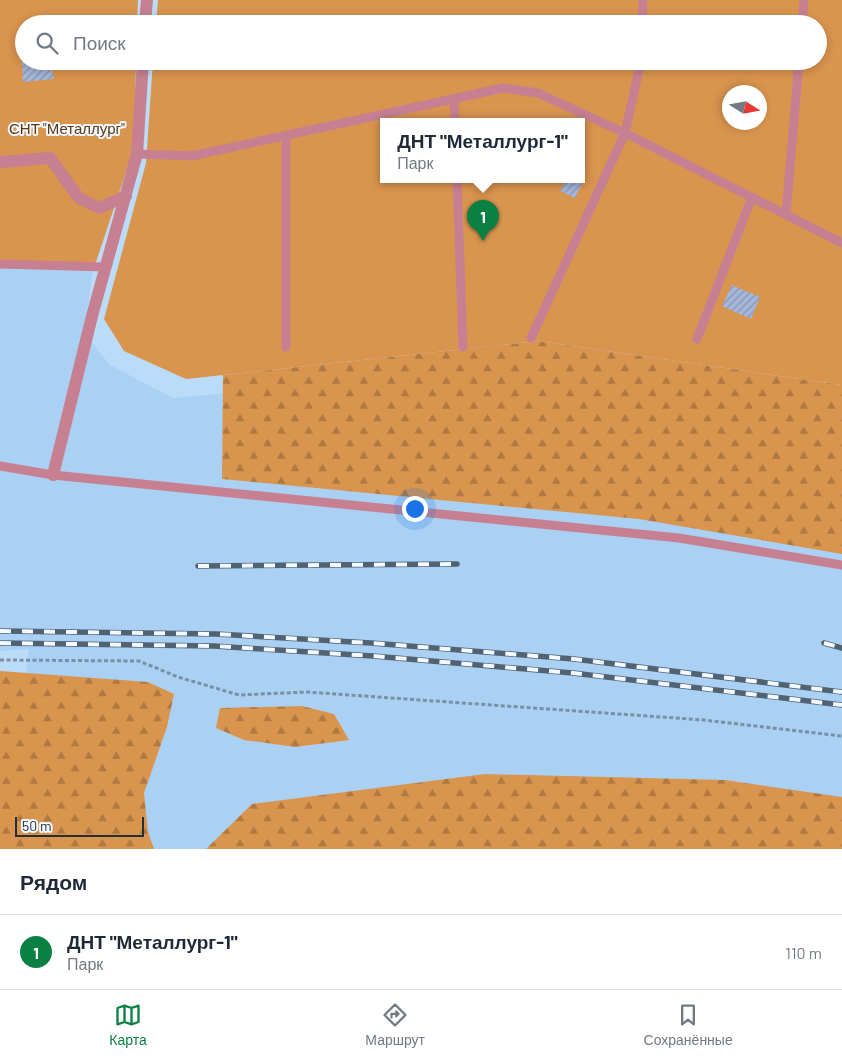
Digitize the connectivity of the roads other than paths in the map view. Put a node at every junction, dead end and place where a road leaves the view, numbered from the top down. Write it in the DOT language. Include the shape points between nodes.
graph roads {
  1 [pos="147,0"];
  2 [pos="643,0"];
  3 [pos="804,0"];
  4 [pos="146,15"];
  5 [pos="642,15"];
  6 [pos="803,15"];
  7 [pos="142,70"];
  8 [pos="639,70"];
  9 [pos="798,70"];
  10 [pos="454,99"];
  11 [pos="455,118"];
  12 [pos="625,133"];
  13 [pos="286,136"];
  14 [pos="137,154"];
  15 [pos="0,162"];
  16 [pos="457,183"];
  17 [pos="126,196"];
  18 [pos="752,197"];
  19 [pos="786,214"];
  20 [pos="842,243"];
  21 [pos="0,264"];
  22 [pos="106,267"];
  23 [pos="531,338"];
  24 [pos="697,339"];
  25 [pos="286,346"];
  26 [pos="463,347"];
  27 [pos="0,466"];
  28 [pos="53,475"];
  29 [pos="842,565"];
  1 -- 4 [label="street"];
  2 -- 5 [label="lane"];
  3 -- 6 [label="lane"];
  7 -- 14 [label="street"];
  8 -- 12 [label="lane"];
  9 -- 19 [label="lane"];
  10 -- 11 [label="lane"];
  10 -- 12 [label="lane" via="502,88 538,93"];
  10 -- 13 [label="lane"];
  12 -- 18 [label="lane"];
  12 -- 23 [label="lane"];
  13 -- 14 [label="lane" via="192,156"];
  13 -- 25 [label="lane"];
  14 -- 17 [label="street"];
  15 -- 17 [label="street" via="50,158 78,198 99,208"];
  16 -- 26 [label="lane"];
  17 -- 22 [label="street"];
  18 -- 19 [label="lane"];
  18 -- 24 [label="lane"];
  19 -- 20 [label="lane"];
  21 -- 22 [label="lane"];
  22 -- 28 [label="street"];
  27 -- 28 [label="lane"];
  28 -- 29 [label="lane" via="679,538"];
}
